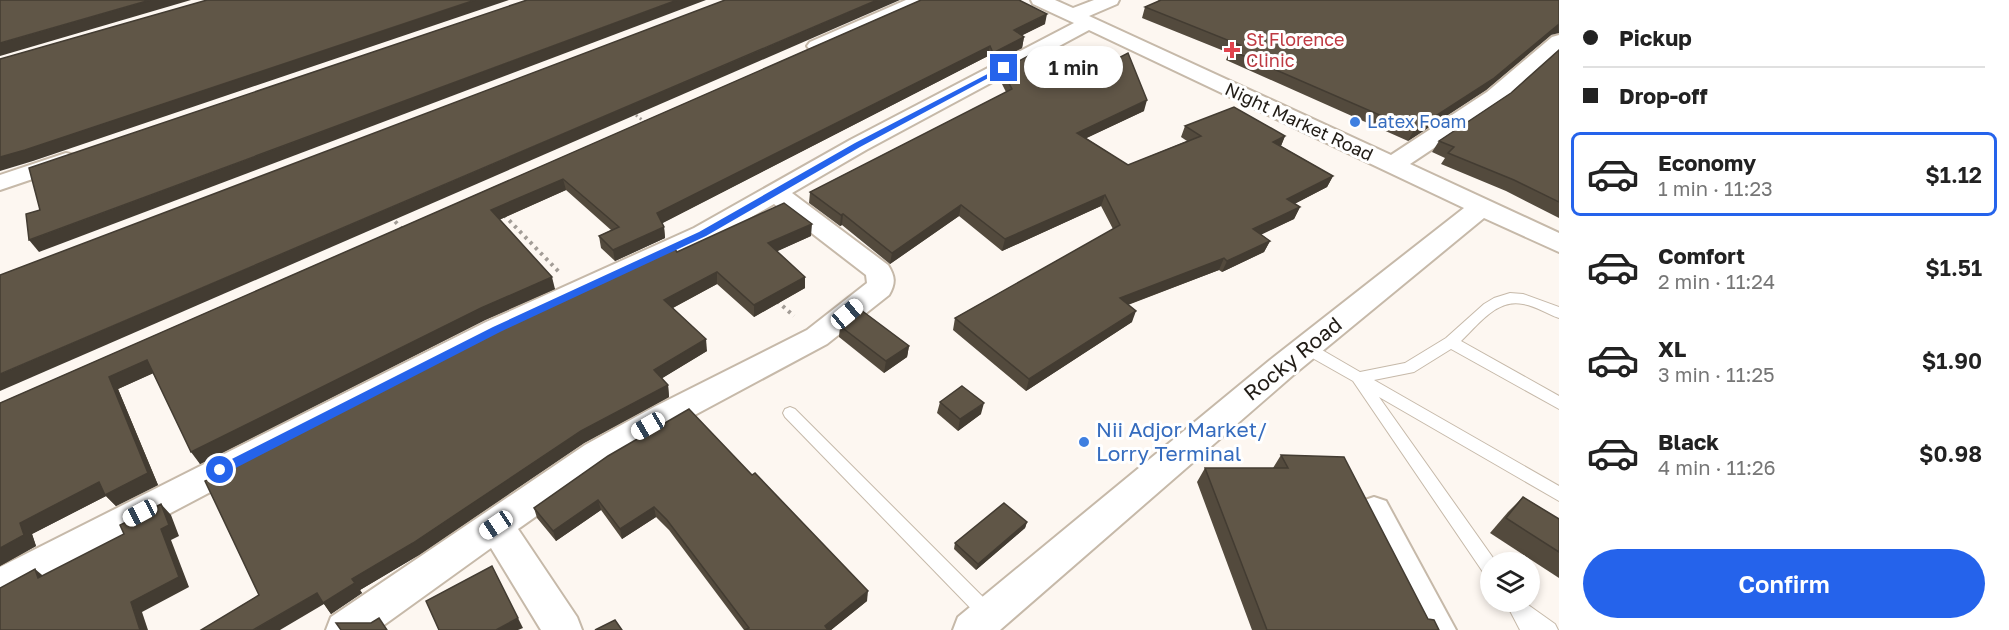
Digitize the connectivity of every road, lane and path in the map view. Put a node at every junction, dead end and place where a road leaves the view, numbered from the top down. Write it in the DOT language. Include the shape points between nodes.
graph roads {
  1 [pos="922,0"];
  2 [pos="1040,0"];
  3 [pos="1110,0"];
  4 [pos="1080,20"];
  5 [pos="1559,41"];
  6 [pos="792,57"];
  7 [pos="629,110"];
  8 [pos="646,123"];
  9 [pos="90,152"];
  10 [pos="1392,165"];
  11 [pos="0,183"];
  12 [pos="775,193"];
  13 [pos="1480,208"];
  14 [pos="500,211"];
  15 [pos="387,213"];
  16 [pos="409,236"];
  17 [pos="1559,243"];
  18 [pos="578,292"];
  19 [pos="773,298"];
  20 [pos="1559,313"];
  21 [pos="817,337"];
  22 [pos="1451,342"];
  23 [pos="1305,348"];
  24 [pos="1358,378"];
  25 [pos="1559,403"];
  26 [pos="790,413"];
  27 [pos="1559,494"];
  28 [pos="1374,512"];
  29 [pos="496,525"];
  30 [pos="1480,553"];
  31 [pos="0,586"];
  32 [pos="1520,612"];
  33 [pos="1525,612"];
  34 [pos="980,622"];
  35 [pos="345,630"];
  36 [pos="563,630"];
  37 [pos="1437,630"];
  38 [pos="1530,630"];
  39 [pos="1549,630"];
  1 -- 6 [label="street"];
  2 -- 4 [label="street, Night Market Road"];
  3 -- 4 [label="street"];
  4 -- 10 [label="street, Night Market Road"];
  4 -- 12 [label="street"];
  5 -- 10 [label="street" via="1495,97"];
  7 -- 8 [label="path"];
  9 -- 11 [label="street"];
  10 -- 13 [label="street, Night Market Road"];
  12 -- 18 [label="street" via="703,234"];
  12 -- 21 [label="street" via="878,271 882,281 879,288"];
  13 -- 17 [label="street, Night Market Road"];
  13 -- 23 [label="street, Rocky Road"];
  14 -- 18 [label="path"];
  15 -- 16 [label="path"];
  18 -- 31 [label="street" via="321,418"];
  19 -- 21 [label="path"];
  20 -- 22 [label="lane" via="1518,296 1498,300"];
  21 -- 29 [label="street" via="597,455"];
  22 -- 24 [label="lane" via="1409,368"];
  22 -- 25 [label="lane"];
  23 -- 24 [label="lane"];
  23 -- 34 [label="street, Rocky Road"];
  24 -- 27 [label="lane"];
  24 -- 30 [label="lane"];
  26 -- 34 [label="lane"];
  28 -- 37 [label="street"];
  29 -- 35 [label="street"];
  29 -- 36 [label="street"];
  32 -- 38 [label="lane"];
  33 -- 39 [label="lane"];
}
